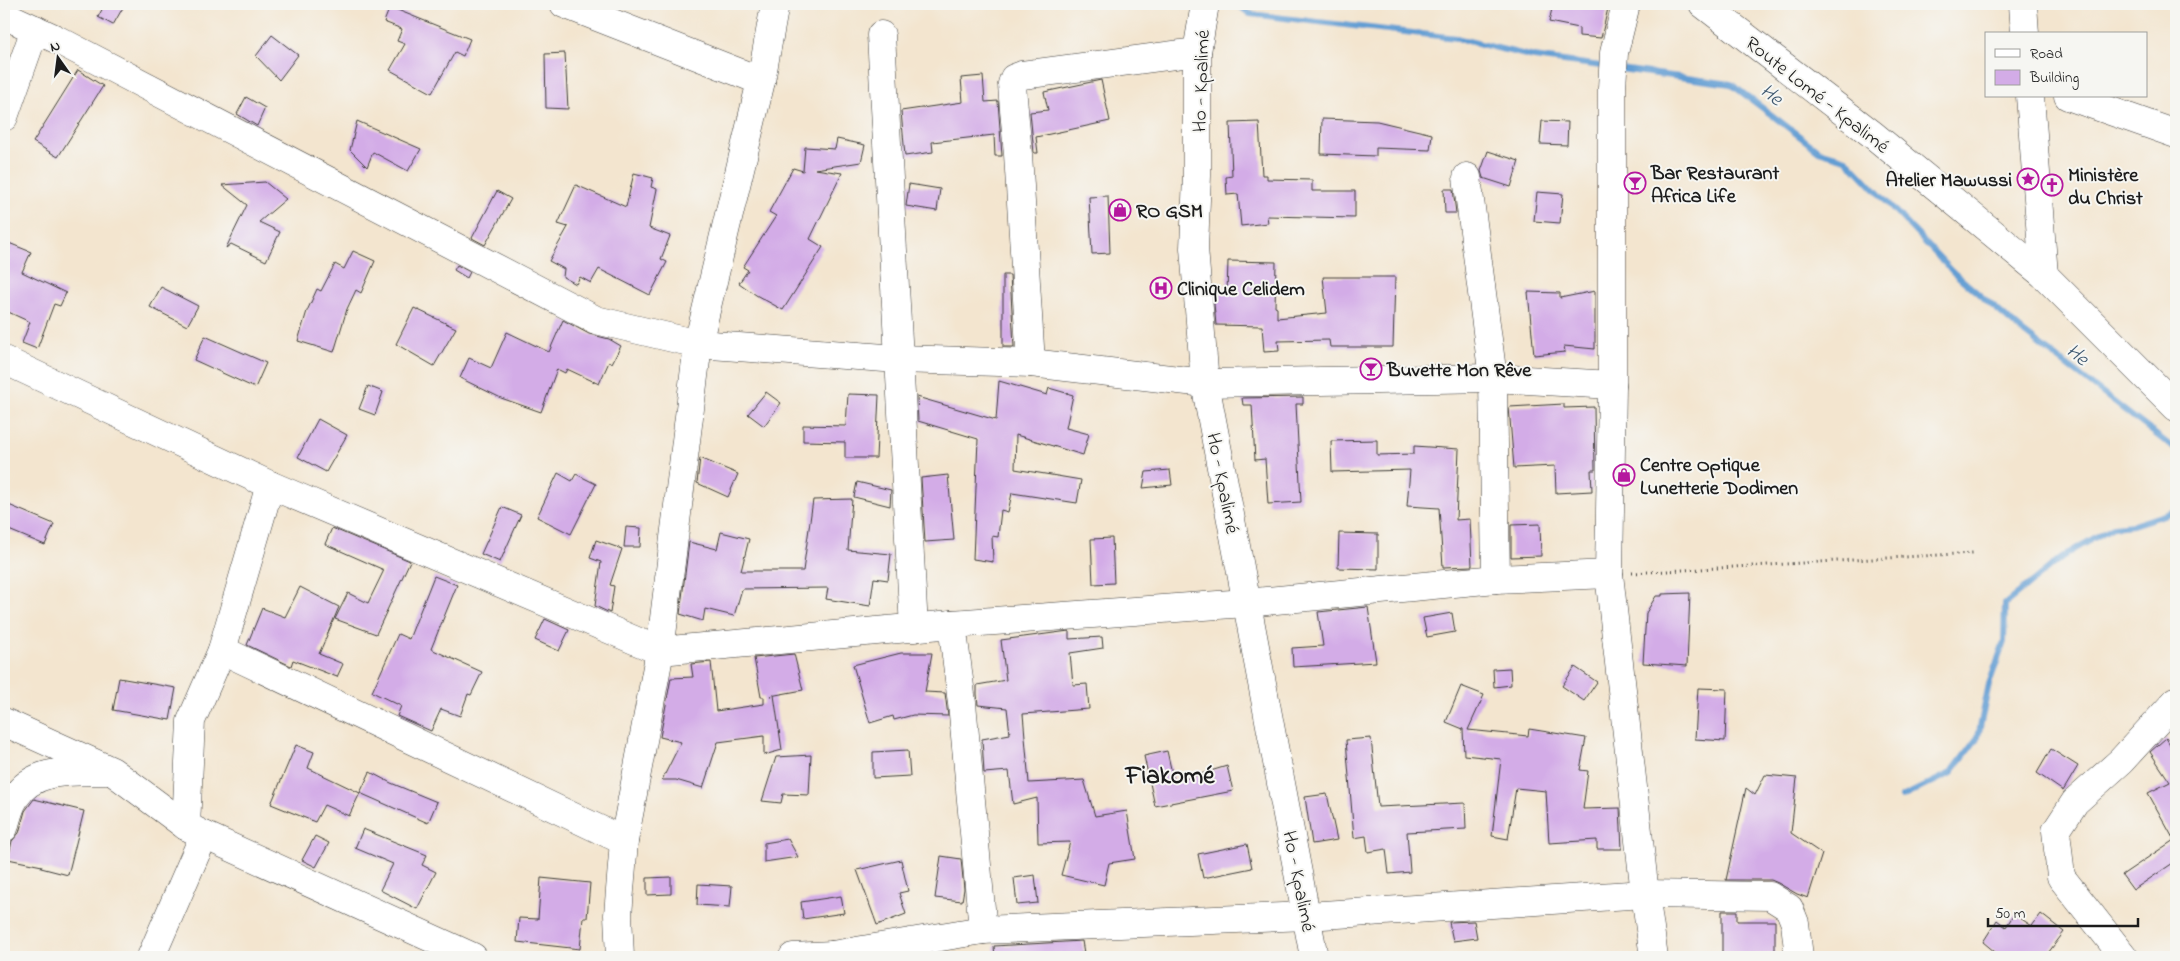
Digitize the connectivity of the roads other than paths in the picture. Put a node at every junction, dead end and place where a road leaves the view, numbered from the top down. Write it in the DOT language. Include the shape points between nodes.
graph roads {
  1 [pos="564,4"];
  2 [pos="774,4"];
  3 [pos="1626,4"];
  4 [pos="1703,4"];
  5 [pos="2023,4"];
  6 [pos="9,12"];
  7 [pos="1203,14"];
  8 [pos="35,30"];
  9 [pos="2025,32"];
  10 [pos="881,35"];
  11 [pos="1197,52"];
  12 [pos="761,81"];
  13 [pos="2030,98"];
  14 [pos="2074,98"];
  15 [pos="4,117"];
  16 [pos="2176,134"];
  17 [pos="1467,177"];
  18 [pos="2044,275"];
  19 [pos="698,344"];
  20 [pos="898,359"];
  21 [pos="4,360"];
  22 [pos="1031,363"];
  23 [pos="1493,378"];
  24 [pos="1205,383"];
  25 [pos="1612,385"];
  26 [pos="2176,407"];
  27 [pos="270,485"];
  28 [pos="1609,574"];
  29 [pos="1496,579"];
  30 [pos="1246,603"];
  31 [pos="952,624"];
  32 [pos="914,628"];
  33 [pos="222,650"];
  34 [pos="660,651"];
  35 [pos="2176,701"];
  36 [pos="4,722"];
  37 [pos="112,771"];
  38 [pos="4,828"];
  39 [pos="195,830"];
  40 [pos="624,841"];
  41 [pos="1645,894"];
  42 [pos="1307,916"];
  43 [pos="983,930"];
  44 [pos="832,956"];
  45 [pos="151,957"];
  46 [pos="473,957"];
  47 [pos="620,957"];
  48 [pos="793,957"];
  49 [pos="1314,957"];
  50 [pos="1654,957"];
  51 [pos="1799,957"];
  52 [pos="2124,957"];
  1 -- 12 [label="street"];
  2 -- 12 [label="street"];
  3 -- 25 [label="street" via="1614,54 1612,88"];
  4 -- 18 [label="street, Route Lomé - Kpalimé" via="1872,134"];
  5 -- 9 [label="street"];
  6 -- 8 [label="street"];
  7 -- 11 [label="street, Ho - Kpalimé"];
  8 -- 15 [label="street"];
  8 -- 19 [label="street" via="596,320"];
  10 -- 20 [label="street"];
  11 -- 22 [label="street" via="1014,78"];
  11 -- 24 [label="street, Ho - Kpalimé" via="1198,176 1194,248"];
  12 -- 19 [label="street"];
  13 -- 18 [label="street"];
  14 -- 16 [label="street"];
  17 -- 23 [label="street"];
  18 -- 26 [label="street, Route Lomé - Kpalimé"];
  19 -- 20 [label="street"];
  19 -- 34 [label="street"];
  20 -- 22 [label="street"];
  20 -- 32 [label="street"];
  21 -- 27 [label="street"];
  22 -- 24 [label="street"];
  23 -- 24 [label="street"];
  23 -- 25 [label="street"];
  23 -- 29 [label="street"];
  24 -- 30 [label="street, Ho - Kpalimé"];
  25 -- 28 [label="street"];
  27 -- 33 [label="street"];
  27 -- 34 [label="street"];
  28 -- 29 [label="street"];
  28 -- 41 [label="street"];
  29 -- 30 [label="street"];
  30 -- 31 [label="street"];
  30 -- 42 [label="street, Ho - Kpalimé"];
  31 -- 32 [label="street"];
  31 -- 43 [label="street"];
  32 -- 34 [label="street"];
  33 -- 39 [label="street" via="191,721"];
  33 -- 40 [label="street"];
  34 -- 40 [label="street"];
  35 -- 52 [label="street" via="2121,761 2075,802 2056,831 2061,877"];
  36 -- 37 [label="street"];
  37 -- 38 [label="street" via="56,773 28,783 13,800"];
  37 -- 39 [label="street"];
  39 -- 45 [label="street"];
  39 -- 46 [label="street"];
  40 -- 47 [label="street" via="618,915"];
  41 -- 42 [label="street"];
  41 -- 50 [label="street"];
  41 -- 51 [label="street" via="1770,896 1789,908 1795,923"];
  42 -- 43 [label="street"];
  42 -- 49 [label="street, Ho - Kpalimé"];
  43 -- 44 [label="street"];
  44 -- 48 [label="street"];
}
